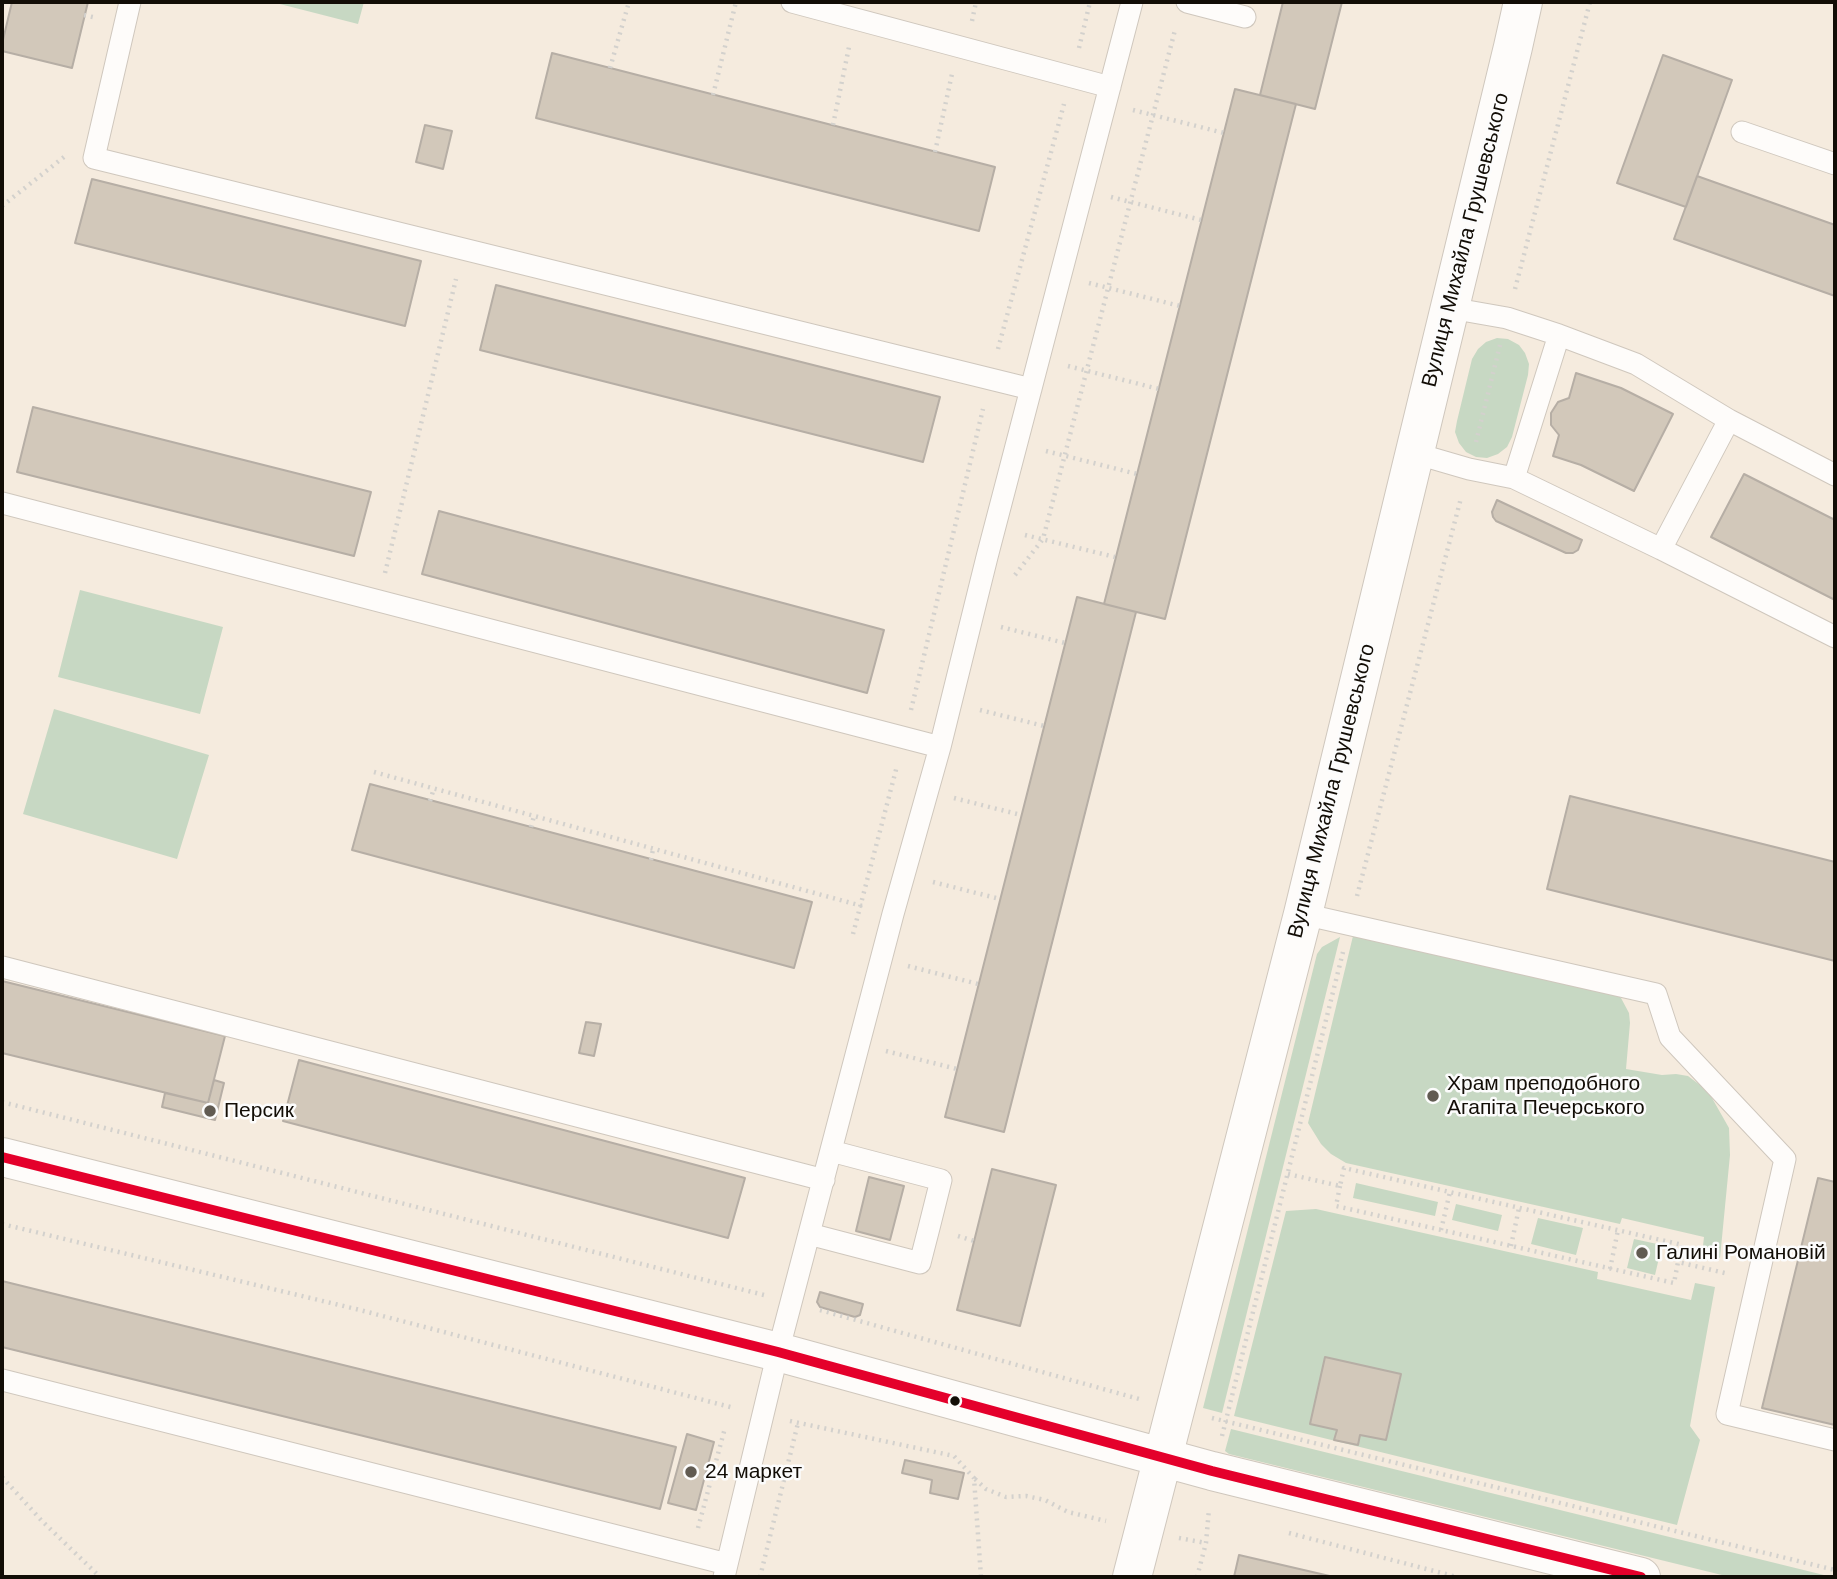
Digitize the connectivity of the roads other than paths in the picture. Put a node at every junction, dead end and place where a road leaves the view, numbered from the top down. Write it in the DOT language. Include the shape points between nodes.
graph roads {
  1 [pos="130,2"];
  2 [pos="792,2"];
  3 [pos="1132,2"];
  4 [pos="1187,2"];
  5 [pos="1522,2"];
  6 [pos="1245,17"];
  7 [pos="1108,95"];
  8 [pos="1742,132"];
  9 [pos="1835,164"];
  10 [pos="1450,308"];
  11 [pos="1559,335"];
  12 [pos="1031,388"];
  13 [pos="1728,420"];
  14 [pos="1415,453"];
  15 [pos="1835,475"];
  16 [pos="1514,478"];
  17 [pos="2,503"];
  18 [pos="1661,549"];
  19 [pos="1835,637"];
  20 [pos="940,747"];
  21 [pos="1303,914"];
  22 [pos="2,967"];
  23 [pos="831,1151"];
  24 [pos="2,1157"];
  25 [pos="824,1180"];
  26 [pos="809,1234"];
  27 [pos="778,1352"];
  28 [pos="2,1380"];
  29 [pos="1835,1440"];
  30 [pos="1162,1457"];
  31 [pos="725,1571"];
  32 [pos="1602,1573"];
  33 [pos="1132,1577"];
  34 [pos="1641,1577"];
  1 -- 12 [label="lane" via="94,158"];
  2 -- 7 [label="lane" via="1072,77"];
  3 -- 7 [label="lane"];
  4 -- 6 [label="lane"];
  5 -- 10 [label="street, Вулиця Михайла Грушевського"];
  7 -- 12 [label="lane"];
  8 -- 9 [label="lane"];
  10 -- 11 [label="lane" via="1507,318"];
  10 -- 14 [label="street, Вулиця Михайла Грушевського"];
  11 -- 13 [label="lane" via="1636,363"];
  11 -- 16 [label="lane"];
  12 -- 20 [label="lane"];
  13 -- 15 [label="lane"];
  13 -- 18 [label="lane"];
  14 -- 16 [label="lane"];
  14 -- 21 [label="street, Вулиця Михайла Грушевського"];
  16 -- 18 [label="lane"];
  17 -- 20 [label="lane"];
  18 -- 19 [label="lane"];
  20 -- 23 [label="lane"];
  21 -- 29 [label="lane" via="1656,994 1670,1037 1785,1159 1727,1414"];
  21 -- 30 [label="street, Вулиця Михайла Грушевського"];
  22 -- 25 [label="lane"];
  23 -- 25 [label="lane"];
  23 -- 26 [label="lane" via="941,1180 920,1263"];
  24 -- 27 [label="street"];
  25 -- 26 [label="lane"];
  26 -- 27 [label="lane"];
  27 -- 30 [label="street"];
  27 -- 31 [label="lane"];
  28 -- 31 [label="lane" via="690,1555"];
  30 -- 32 [label="street"];
  30 -- 33 [label="street, Вулиця Михайла Грушевського"];
  32 -- 34 [label="street"];
}
